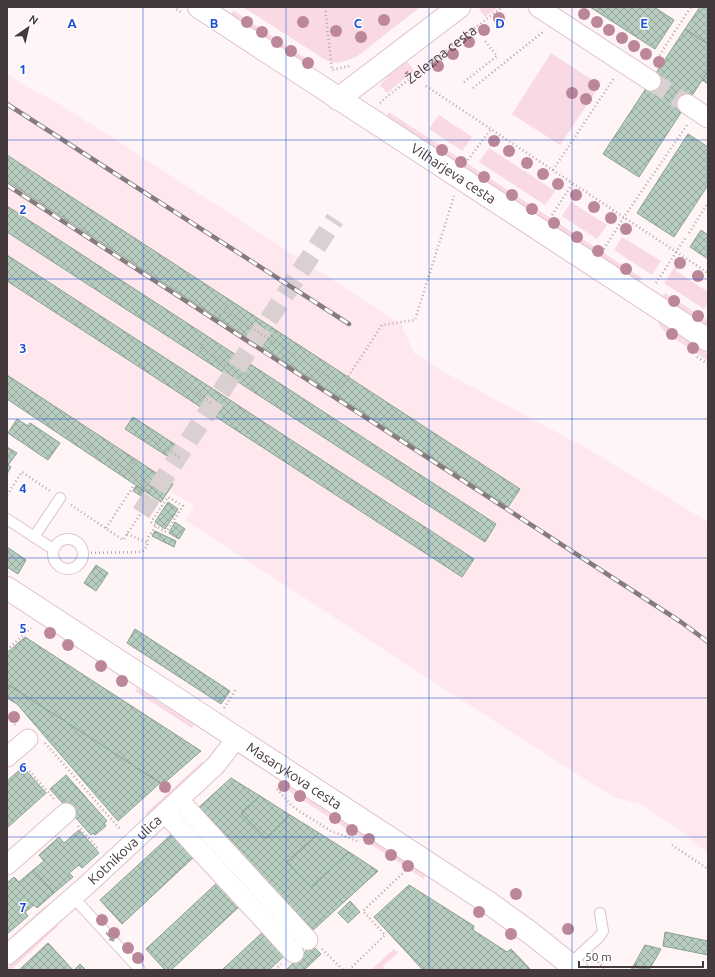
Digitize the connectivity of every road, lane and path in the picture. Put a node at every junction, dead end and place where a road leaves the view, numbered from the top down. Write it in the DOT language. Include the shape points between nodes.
graph roads {
  1 [pos="199,7"];
  2 [pos="325,7"];
  3 [pos="459,7"];
  4 [pos="502,7"];
  5 [pos="538,7"];
  6 [pos="691,7"];
  7 [pos="558,20"];
  8 [pos="485,41"];
  9 [pos="332,70"];
  10 [pos="652,73"];
  11 [pos="614,77"];
  12 [pos="464,82"];
  13 [pos="426,86"];
  14 [pos="473,88"];
  15 [pos="338,99"];
  16 [pos="381,102"];
  17 [pos="687,104"];
  18 [pos="708,118"];
  19 [pos="687,125"];
  20 [pos="491,129"];
  21 [pos="468,160"];
  22 [pos="553,170"];
  23 [pos="573,183"];
  24 [pos="456,192"];
  25 [pos="708,203"];
  26 [pos="552,215"];
  27 [pos="624,217"];
  28 [pos="689,233"];
  29 [pos="686,237"];
  30 [pos="604,249"];
  31 [pos="676,252"];
  32 [pos="708,273"];
  33 [pos="656,283"];
  34 [pos="230,300"];
  35 [pos="224,310"];
  36 [pos="218,318"];
  37 [pos="208,337"];
  38 [pos="708,340"];
  39 [pos="201,348"];
  40 [pos="196,355"];
  41 [pos="235,371"];
  42 [pos="187,372"];
  43 [pos="180,382"];
  44 [pos="174,390"];
  45 [pos="7,392"];
  46 [pos="213,404"];
  47 [pos="153,430"];
  48 [pos="148,437"];
  49 [pos="145,442"];
  50 [pos="179,456"];
  51 [pos="134,459"];
  52 [pos="127,471"];
  53 [pos="123,477"];
  54 [pos="156,490"];
  55 [pos="154,494"];
  56 [pos="7,495"];
  57 [pos="60,498"];
  58 [pos="141,513"];
  59 [pos="7,519"];
  60 [pos="156,526"];
  61 [pos="106,528"];
  62 [pos="127,534"];
  63 [pos="34,537"];
  64 [pos="148,543"];
  65 [pos="53,549"];
  66 [pos="83,553"];
  67 [pos="7,588"];
  68 [pos="31,628"];
  69 [pos="7,650"];
  70 [pos="236,689"];
  71 [pos="223,709"];
  72 [pos="236,739"];
  73 [pos="14,747"];
  74 [pos="276,788"];
  75 [pos="179,800"];
  76 [pos="165,812"];
  77 [pos="66,813"];
  78 [pos="120,829"];
  79 [pos="363,843"];
  80 [pos="672,845"];
  81 [pos="7,865"];
  82 [pos="400,867"];
  83 [pos="708,869"];
  84 [pos="73,897"];
  85 [pos="600,913"];
  86 [pos="315,944"];
  87 [pos="294,953"];
  88 [pos="7,955"];
  89 [pos="576,966"];
  90 [pos="140,970"];
  91 [pos="343,970"];
  92 [pos="349,970"];
  93 [pos="606,970"];
  1 -- 15 [label="main road, Vilharjeva cesta"];
  2 -- 9 [label="path"];
  3 -- 15 [label="main road, Železna cesta"];
  4 -- 16 [label="path, Železna cesta"];
  5 -- 7 [label="street"];
  6 -- 10 [label="path"];
  7 -- 10 [label="street"];
  7 -- 14 [label="path"];
  8 -- 12 [label="path, Železna cesta" via="497,56"];
  11 -- 22 [label="path"];
  13 -- 20 [label="path"];
  15 -- 38 [label="main road, Vilharjeva cesta"];
  17 -- 18 [label="street"];
  19 -- 27 [label="path"];
  20 -- 21 [label="path"];
  20 -- 22 [label="path"];
  22 -- 23 [label="path"];
  23 -- 26 [label="path"];
  23 -- 27 [label="path"];
  24 -- 35 [label="path" via="415,320 382,325 342,386"];
  25 -- 28 [label="path"];
  27 -- 30 [label="path"];
  27 -- 31 [label="path"];
  29 -- 31 [label="path"];
  31 -- 32 [label="path"];
  31 -- 33 [label="path"];
  34 -- 35 [label="path"];
  35 -- 36 [label="path"];
  37 -- 39 [label="path"];
  39 -- 40 [label="path"];
  39 -- 41 [label="path"];
  42 -- 43 [label="path"];
  43 -- 44 [label="path"];
  43 -- 46 [label="path"];
  45 -- 52 [label="path"];
  47 -- 48 [label="path"];
  48 -- 49 [label="path"];
  48 -- 50 [label="path"];
  51 -- 52 [label="path"];
  52 -- 53 [label="path"];
  52 -- 54 [label="path"];
  55 -- 61 [label="path" via="142,486 139,491 133,487"];
  56 -- 57 [label="path" via="22,472"];
  57 -- 61 [label="path"];
  57 -- 63 [label="lane"];
  58 -- 62 [label="path"];
  59 -- 63 [label="lane"];
  60 -- 60 [label="path" via="166,532 183,506 168,497 151,522"];
  60 -- 64 [label="path" via="148,537"];
  61 -- 62 [label="path" via="123,540"];
  62 -- 64 [label="path"];
  63 -- 65 [label="lane"];
  64 -- 66 [label="path" via="146,548 139,552"];
  65 -- 66 [label="lane" via="60,541 70,539 79,544"];
  65 -- 66 [label="lane" via="55,563 67,569 79,565"];
  67 -- 72 [label="main road, Masarykova cesta"];
  68 -- 69 [label="path"];
  70 -- 71 [label="path"];
  72 -- 75 [label="street, Kotnikova ulica" via="216,765"];
  72 -- 89 [label="main road, Masarykova cesta" via="489,903"];
  73 -- 78 [label="path" via="36,732"];
  74 -- 79 [label="path, Masarykova cesta" via="299,811 339,835"];
  75 -- 76 [label="street, Kotnikova ulica"];
  75 -- 86 [label="street"];
  76 -- 84 [label="street, Kotnikova ulica"];
  76 -- 87 [label="street"];
  77 -- 81 [label="street"];
  80 -- 83 [label="path"];
  82 -- 92 [label="path" via="406,871 363,911 385,936"];
  84 -- 88 [label="street, Kotnikova ulica"];
  84 -- 90 [label="lane, one-way"];
  85 -- 89 [label="lane" via="600,936"];
  86 -- 91 [label="path"];
  89 -- 93 [label="path"];
}
